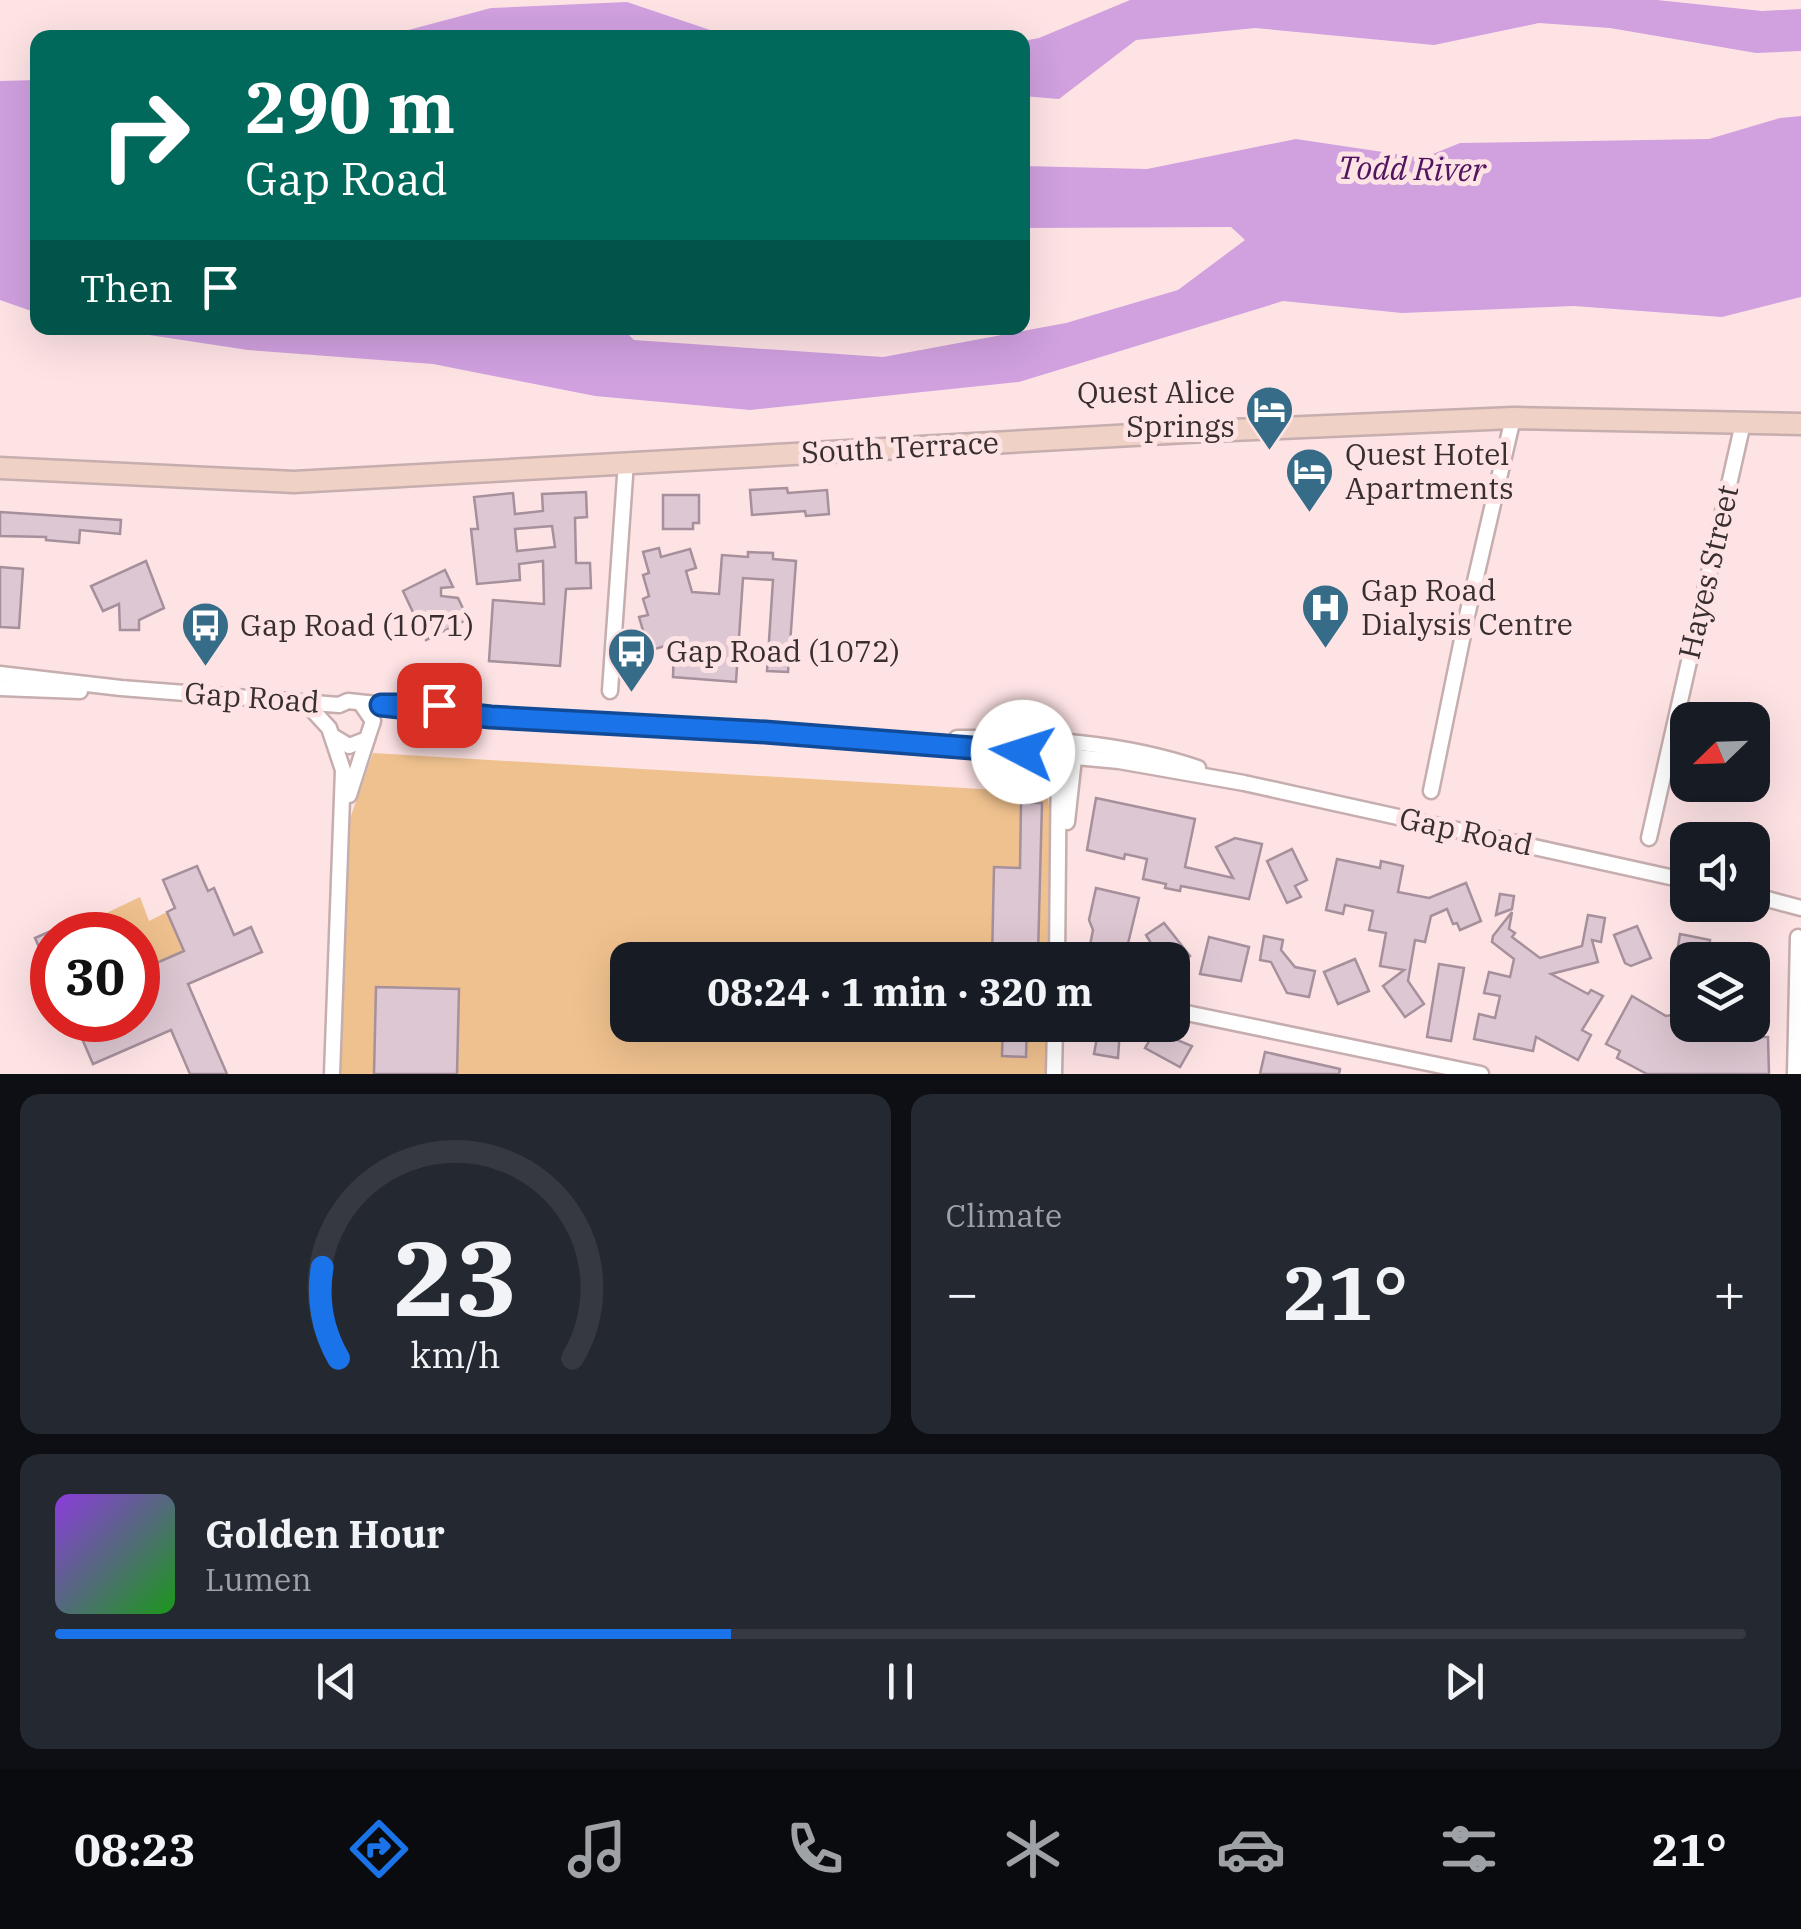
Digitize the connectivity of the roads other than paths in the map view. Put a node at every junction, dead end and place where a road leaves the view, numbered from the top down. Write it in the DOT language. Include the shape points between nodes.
graph roads {
  1 [pos="1513,418"];
  2 [pos="1743,423"];
  3 [pos="1801,424"];
  4 [pos="626,462"];
  5 [pos="0,468"];
  6 [pos="0,674"];
  7 [pos="0,688"];
  8 [pos="121,688"];
  9 [pos="610,691"];
  10 [pos="304,702"];
  11 [pos="362,704"];
  12 [pos="339,705"];
  13 [pos="381,705"];
  14 [pos="414,710"];
  15 [pos="545,718"];
  16 [pos="331,733"];
  17 [pos="370,734"];
  18 [pos="1059,749"];
  19 [pos="1075,750"];
  20 [pos="1432,791"];
  21 [pos="341,825"];
  22 [pos="1649,838"];
  23 [pos="1060,877"];
  24 [pos="1670,877"];
  25 [pos="1770,899"];
  26 [pos="1801,905"];
  27 [pos="1798,937"];
  28 [pos="1058,942"];
  29 [pos="1190,1014"];
  30 [pos="1055,1042"];
  31 [pos="332,1074"];
  32 [pos="1054,1074"];
  33 [pos="1481,1074"];
  34 [pos="1795,1074"];
  1 -- 2 [label="street, South Terrace"];
  1 -- 4 [label="street, South Terrace"];
  1 -- 20 [label="street"];
  2 -- 3 [label="street, South Terrace"];
  2 -- 22 [label="street, Hayes Street"];
  4 -- 5 [label="street, South Terrace" via="294,482"];
  4 -- 9 [label="street"];
  6 -- 8 [label="street, Gap Road"];
  7 -- 8 [label="street, Gap Road"];
  8 -- 10 [label="street, Gap Road"];
  10 -- 12 [label="street, Gap Road"];
  10 -- 16 [label="street"];
  11 -- 12 [label="street, Gap Road"];
  11 -- 13 [label="street, Gap Road"];
  11 -- 17 [label="street" via="371,715"];
  12 -- 16 [label="street" via="331,714"];
  13 -- 14 [label="street, Gap Road"];
  13 -- 15 [label="street, Gap Road" via="493,707"];
  14 -- 15 [label="street, Gap Road"];
  14 -- 17 [label="street" via="392,716"];
  15 -- 18 [label="street, Gap Road"];
  16 -- 17 [label="street" via="349,746"];
  16 -- 21 [label="street" via="342,770"];
  17 -- 21 [label="street"];
  18 -- 19 [label="street, Gap Road"];
  18 -- 23 [label="street"];
  19 -- 23 [label="street"];
  19 -- 24 [label="street, Gap Road" via="1170,758 1244,783"];
  21 -- 31 [label="street"];
  23 -- 28 [label="street"];
  25 -- 26 [label="street"];
  27 -- 34 [label="street"];
  29 -- 33 [label="street"];
  30 -- 32 [label="street"];
}
